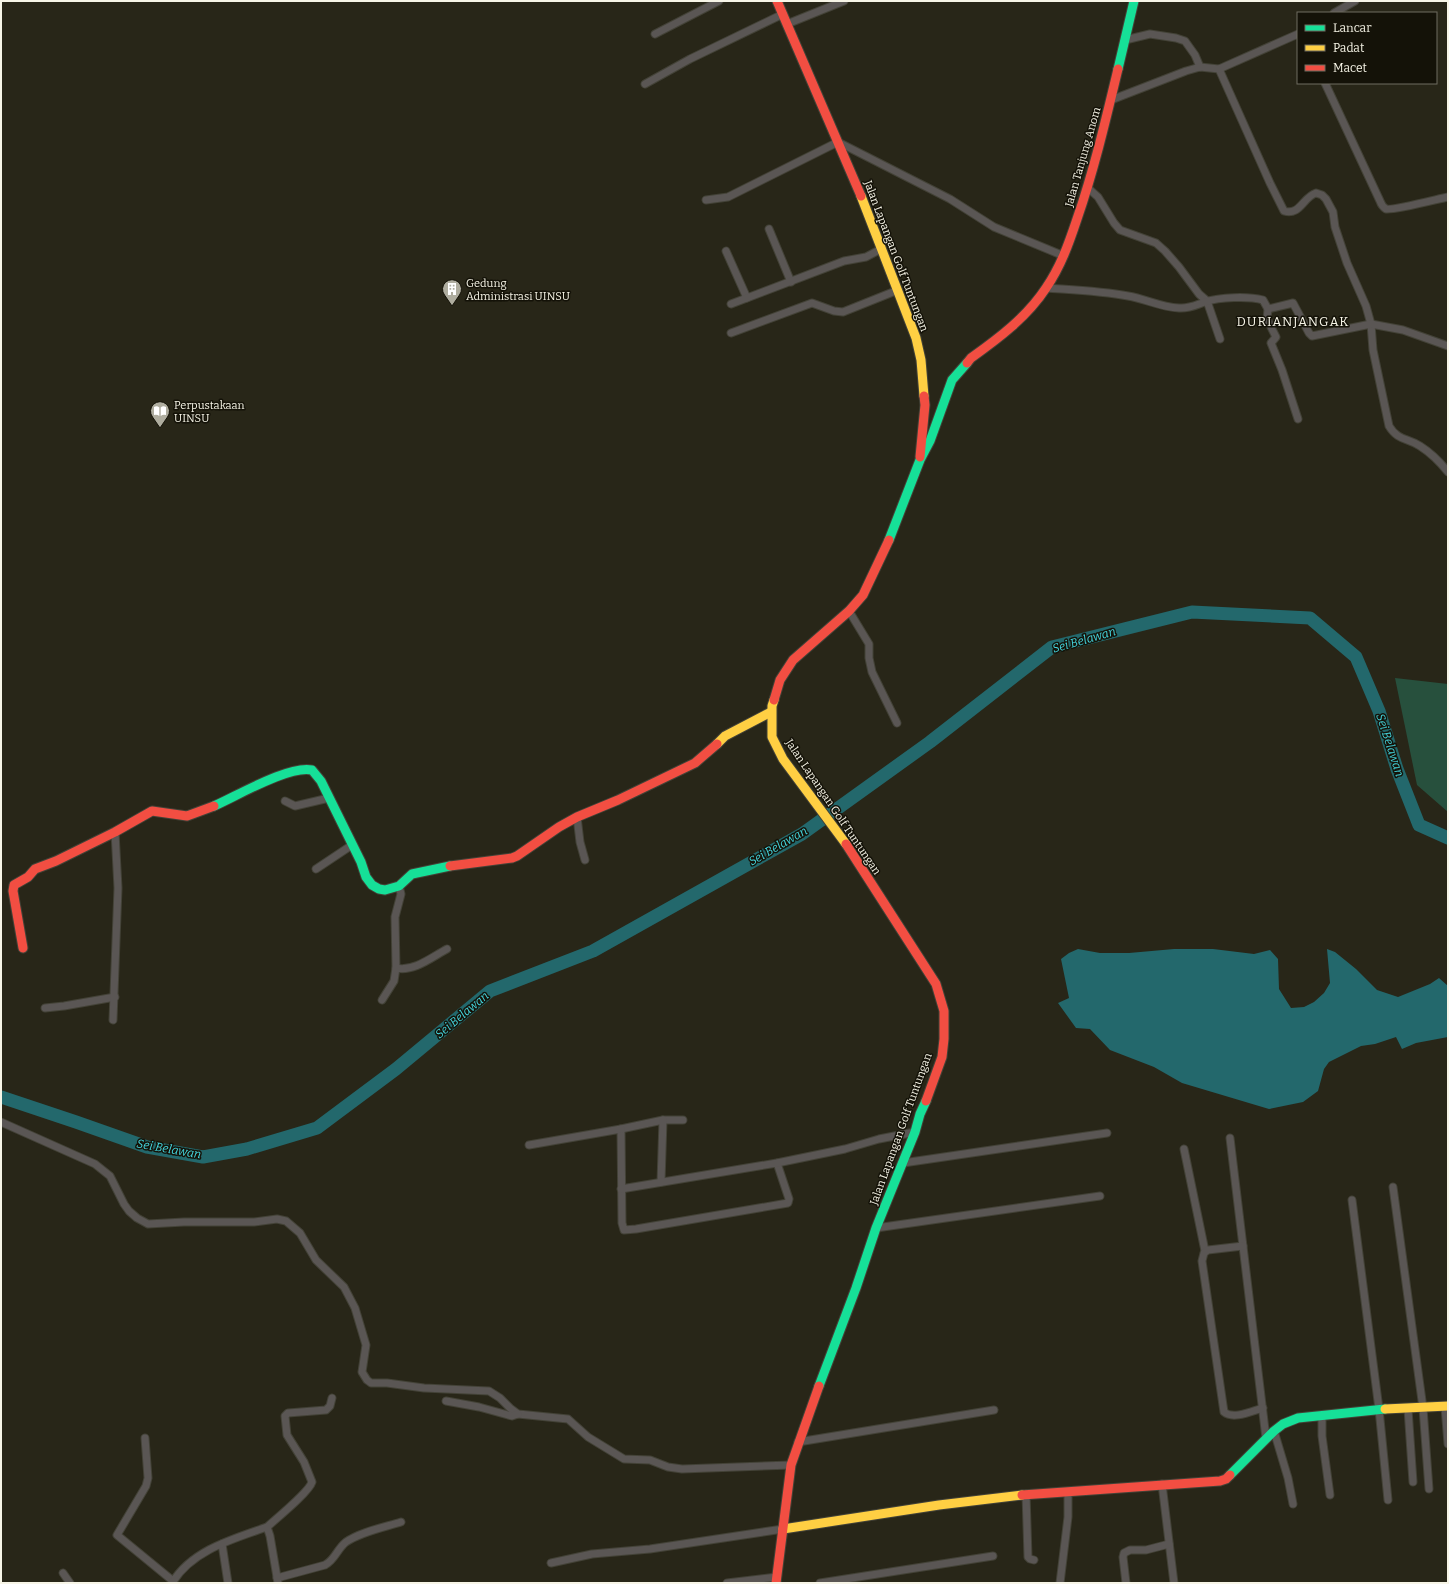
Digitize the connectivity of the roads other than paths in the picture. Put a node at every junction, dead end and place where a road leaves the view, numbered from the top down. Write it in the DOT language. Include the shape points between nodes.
graph roads {
  1 [pos="719,1"];
  2 [pos="777,1"];
  3 [pos="844,1"];
  4 [pos="1134,1"];
  5 [pos="1355,1"];
  6 [pos="1336,12"];
  7 [pos="783,14"];
  8 [pos="787,24"];
  9 [pos="655,34"];
  10 [pos="1297,34"];
  11 [pos="1125,40"];
  12 [pos="1200,67"];
  13 [pos="1219,69"];
  14 [pos="645,84"];
  15 [pos="1325,84"];
  16 [pos="1111,100"];
  17 [pos="838,142"];
  18 [pos="1088,188"];
  19 [pos="1448,197"];
  20 [pos="706,200"];
  21 [pos="769,229"];
  22 [pos="881,249"];
  23 [pos="726,251"];
  24 [pos="1064,256"];
  25 [pos="791,282"];
  26 [pos="1046,288"];
  27 [pos="898,290"];
  28 [pos="747,298"];
  29 [pos="1206,301"];
  30 [pos="731,304"];
  31 [pos="1268,308"];
  32 [pos="1371,324"];
  33 [pos="731,333"];
  34 [pos="1220,339"];
  35 [pos="1448,346"];
  36 [pos="1298,419"];
  37 [pos="920,460"];
  38 [pos="1448,472"];
  39 [pos="849,611"];
  40 [pos="771,712"];
  41 [pos="897,723"];
  42 [pos="329,798"];
  43 [pos="285,801"];
  44 [pos="577,817"];
  45 [pos="115,832"];
  46 [pos="352,845"];
  47 [pos="585,860"];
  48 [pos="316,869"];
  49 [pos="399,886"];
  50 [pos="23,948"];
  51 [pos="447,949"];
  52 [pos="396,968"];
  53 [pos="115,997"];
  54 [pos="382,1000"];
  55 [pos="45,1008"];
  56 [pos="113,1020"];
  57 [pos="663,1120"];
  58 [pos="683,1120"];
  59 [pos="1,1122"];
  60 [pos="621,1129"];
  61 [pos="915,1132"];
  62 [pos="1107,1133"];
  63 [pos="1230,1138"];
  64 [pos="529,1145"];
  65 [pos="1184,1149"];
  66 [pos="903,1163"];
  67 [pos="777,1164"];
  68 [pos="661,1182"];
  69 [pos="1393,1187"];
  70 [pos="621,1189"];
  71 [pos="1100,1196"];
  72 [pos="1352,1200"];
  73 [pos="876,1228"];
  74 [pos="1243,1246"];
  75 [pos="1205,1251"];
  76 [pos="332,1398"];
  77 [pos="446,1401"];
  78 [pos="1446,1406"];
  79 [pos="1263,1408"];
  80 [pos="1423,1408"];
  81 [pos="1379,1409"];
  82 [pos="1408,1409"];
  83 [pos="994,1410"];
  84 [pos="518,1414"];
  85 [pos="1322,1416"];
  86 [pos="1274,1431"];
  87 [pos="145,1438"];
  88 [pos="1266,1438"];
  89 [pos="798,1442"];
  90 [pos="1448,1444"];
  91 [pos="791,1465"];
  92 [pos="1413,1482"];
  93 [pos="1162,1484"];
  94 [pos="1429,1489"];
  95 [pos="1068,1492"];
  96 [pos="1026,1494"];
  97 [pos="1330,1495"];
  98 [pos="1388,1500"];
  99 [pos="1293,1504"];
  100 [pos="402,1522"];
  101 [pos="267,1526"];
  102 [pos="783,1529"];
  103 [pos="222,1544"];
  104 [pos="1169,1544"];
  105 [pos="993,1556"];
  106 [pos="1034,1560"];
  107 [pos="551,1563"];
  108 [pos="63,1573"];
  109 [pos="277,1580"];
  110 [pos="776,1580"];
  111 [pos="172,1582"];
  112 [pos="70,1583"];
  113 [pos="228,1583"];
  114 [pos="727,1583"];
  115 [pos="820,1583"];
  116 [pos="1060,1583"];
  117 [pos="1126,1583"];
  118 [pos="1174,1583"];
  1 -- 9 [label="street"];
  2 -- 7 [label="street, Jalan Lapangan Golf Tuntungan"];
  3 -- 8 [label="street"];
  4 -- 11 [label="street, Jalan Tanjung Anom"];
  5 -- 6 [label="street"];
  7 -- 8 [label="street, Jalan Lapangan Golf Tuntungan"];
  7 -- 14 [label="street"];
  8 -- 17 [label="street, Jalan Lapangan Golf Tuntungan"];
  10 -- 13 [label="street"];
  11 -- 12 [label="street" via="1150,34 1185,41"];
  11 -- 16 [label="street, Jalan Tanjung Anom"];
  12 -- 13 [label="street"];
  12 -- 16 [label="street"];
  13 -- 32 [label="street" via="1284,211 1297,210 1316,193 1326,199 1333,212 1335,227 1347,263"];
  15 -- 19 [label="street" via="1384,208"];
  16 -- 18 [label="street, Jalan Tanjung Anom"];
  17 -- 20 [label="street" via="728,197"];
  17 -- 22 [label="street, Jalan Lapangan Golf Tuntungan"];
  17 -- 24 [label="street" via="950,199 994,226"];
  18 -- 24 [label="street, Jalan Tanjung Anom"];
  18 -- 29 [label="street" via="1098,196 1120,230 1156,243"];
  21 -- 25 [label="street"];
  22 -- 25 [label="street" via="866,257 844,261"];
  22 -- 27 [label="street, Jalan Lapangan Golf Tuntungan"];
  23 -- 28 [label="street"];
  24 -- 26 [label="street, Jalan Tanjung Anom"];
  25 -- 28 [label="street"];
  26 -- 29 [label="street" via="1130,296 1160,306 1181,309"];
  26 -- 37 [label="street, Jalan Tanjung Anom" via="1014,325 972,358 952,380 930,441"];
  27 -- 33 [label="street" via="843,312 812,303"];
  27 -- 37 [label="street, Jalan Lapangan Golf Tuntungan" via="922,360 925,405"];
  28 -- 30 [label="street"];
  29 -- 31 [label="street" via="1260,299"];
  29 -- 34 [label="street"];
  31 -- 32 [label="street" via="1293,304 1312,336"];
  31 -- 36 [label="street" via="1267,319 1276,338 1271,343"];
  32 -- 35 [label="street" via="1403,330"];
  32 -- 38 [label="street" via="1373,350 1389,426 1400,438 1418,445 1432,455"];
  37 -- 39 [label="street, Jalan Lapangan Golf Tuntungan" via="868,586"];
  39 -- 40 [label="street, Jalan Lapangan Golf Tuntungan" via="793,660 780,680"];
  39 -- 41 [label="street" via="870,645 872,672"];
  40 -- 44 [label="street" via="725,736 695,763"];
  40 -- 61 [label="street, Jalan Lapangan Golf Tuntungan" via="774,744 848,847 931,974 940,994 944,1011 942,1057"];
  42 -- 43 [label="street" via="295,806"];
  42 -- 45 [label="street" via="321,781 307,768 279,776 187,816 152,811"];
  42 -- 46 [label="street"];
  44 -- 47 [label="street"];
  44 -- 49 [label="street" via="512,858 419,872 412,874"];
  45 -- 50 [label="street" via="35,869 28,877 14,885"];
  45 -- 53 [label="street" via="118,888"];
  46 -- 48 [label="street"];
  46 -- 49 [label="street" via="372,885 385,890"];
  49 -- 52 [label="street" via="401,894 395,917"];
  51 -- 52 [label="street" via="413,967 404,970"];
  52 -- 54 [label="street" via="394,981"];
  53 -- 55 [label="street"];
  53 -- 56 [label="street"];
  57 -- 58 [label="street"];
  57 -- 60 [label="street"];
  57 -- 68 [label="street"];
  59 -- 84 [label="street" via="95,1164 110,1176 129,1211 148,1224 254,1222 277,1219 286,1221 300,1233 316,1260 344,1287 355,1308 366,1345 362,1372 367,1380 371,1383 424,1388 490,1391"];
  60 -- 64 [label="street"];
  60 -- 70 [label="street"];
  61 -- 66 [label="street, Jalan Lapangan Golf Tuntungan"];
  61 -- 67 [label="street"];
  62 -- 66 [label="street"];
  63 -- 74 [label="street"];
  65 -- 75 [label="street"];
  66 -- 73 [label="street, Jalan Lapangan Golf Tuntungan"];
  67 -- 68 [label="street"];
  67 -- 70 [label="street" via="789,1200 788,1204 636,1230 623,1228"];
  68 -- 70 [label="street"];
  69 -- 80 [label="street"];
  71 -- 73 [label="street"];
  72 -- 81 [label="street"];
  73 -- 89 [label="street, Jalan Lapangan Golf Tuntungan"];
  74 -- 75 [label="street"];
  74 -- 79 [label="street"];
  75 -- 79 [label="street" via="1202,1261 1224,1412 1234,1416"];
  76 -- 101 [label="street" via="326,1410 288,1413 285,1416 287,1435 304,1462 312,1484"];
  77 -- 84 [label="street" via="512,1416"];
  78 -- 80 [label="street"];
  78 -- 90 [label="street"];
  79 -- 88 [label="street"];
  80 -- 82 [label="street"];
  80 -- 94 [label="street"];
  81 -- 82 [label="street"];
  81 -- 85 [label="street"];
  81 -- 98 [label="street"];
  82 -- 92 [label="street"];
  83 -- 89 [label="street"];
  84 -- 91 [label="street" via="568,1419 588,1437 624,1459 650,1460 682,1469"];
  85 -- 86 [label="street" via="1298,1418"];
  85 -- 97 [label="street" via="1322,1436"];
  86 -- 88 [label="street"];
  86 -- 99 [label="street"];
  87 -- 111 [label="street" via="148,1478 146,1486 117,1535"];
  88 -- 93 [label="street" via="1226,1479"];
  89 -- 91 [label="street, Jalan Lapangan Golf Tuntungan"];
  91 -- 102 [label="street, Jalan Lapangan Golf Tuntungan"];
  93 -- 95 [label="street"];
  93 -- 104 [label="street"];
  95 -- 96 [label="street"];
  95 -- 116 [label="street" via="1068,1517"];
  96 -- 102 [label="street"];
  96 -- 106 [label="street" via="1028,1556"];
  100 -- 109 [label="street" via="353,1538 342,1546 331,1562 325,1565"];
  101 -- 103 [label="street"];
  101 -- 109 [label="street"];
  102 -- 107 [label="street" via="650,1549 592,1554"];
  102 -- 110 [label="street, Jalan Lapangan Golf Tuntungan"];
  103 -- 111 [label="street" via="188,1564"];
  103 -- 113 [label="street"];
  104 -- 117 [label="street" via="1124,1553"];
  104 -- 118 [label="street"];
  105 -- 115 [label="street"];
  108 -- 112 [label="street"];
  110 -- 114 [label="street"];
}
